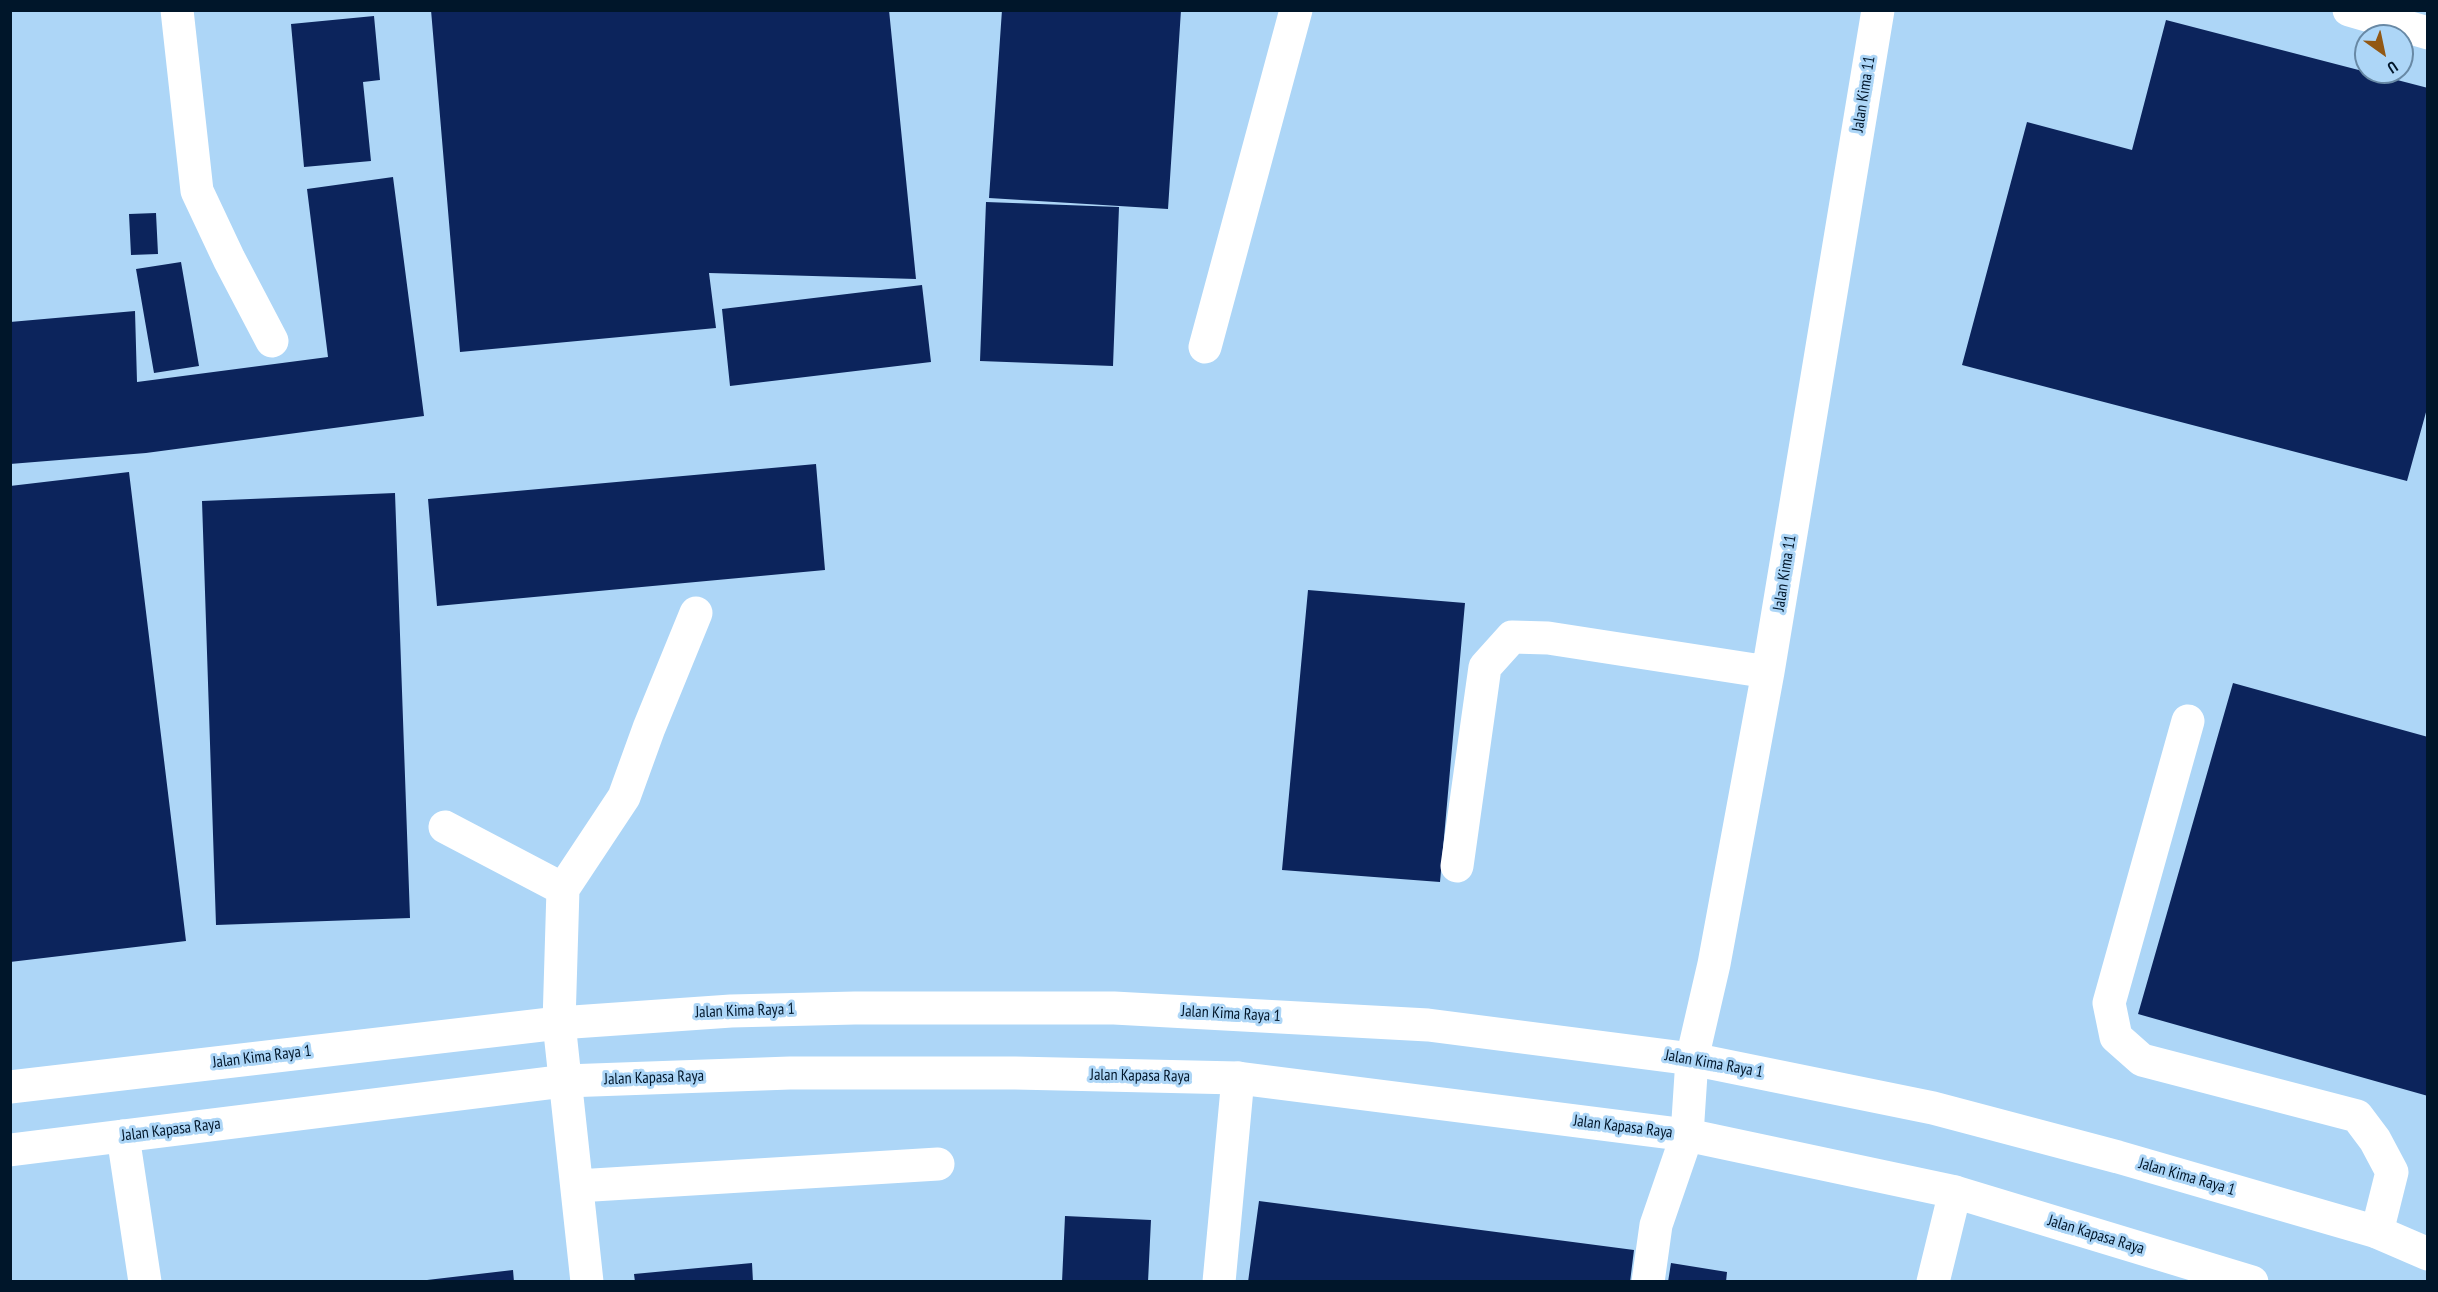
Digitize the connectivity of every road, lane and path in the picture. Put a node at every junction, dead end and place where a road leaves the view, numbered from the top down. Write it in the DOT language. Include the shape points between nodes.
graph roads {
  1 [pos="177,10"];
  2 [pos="1296,10"];
  3 [pos="1878,10"];
  4 [pos="2349,10"];
  5 [pos="2427,33"];
  6 [pos="272,342"];
  7 [pos="1205,346"];
  8 [pos="696,614"];
  9 [pos="1768,672"];
  10 [pos="2188,721"];
  11 [pos="445,827"];
  12 [pos="1457,866"];
  13 [pos="563,889"];
  14 [pos="559,1023"];
  15 [pos="1692,1059"];
  16 [pos="1238,1078"];
  17 [pos="566,1081"];
  18 [pos="10,1087"];
  19 [pos="1687,1135"];
  20 [pos="123,1136"];
  21 [pos="10,1150"];
  22 [pos="938,1164"];
  23 [pos="577,1186"];
  24 [pos="1955,1192"];
  25 [pos="2377,1232"];
  26 [pos="2427,1254"];
  27 [pos="146,1281"];
  28 [pos="588,1281"];
  29 [pos="1219,1281"];
  30 [pos="1648,1281"];
  31 [pos="1933,1281"];
  32 [pos="2252,1281"];
  1 -- 6 [label="main road" via="197,191"];
  2 -- 7 [label="main road"];
  3 -- 9 [label="main road, Jalan Kima 11"];
  4 -- 5 [label="main road"];
  8 -- 13 [label="main road" via="624,797"];
  9 -- 12 [label="main road" via="1548,638 1512,637 1485,667"];
  9 -- 15 [label="main road, Jalan Kima 11" via="1714,964"];
  10 -- 25 [label="main road" via="2109,1003 2116,1037 2142,1060 2357,1116 2392,1173"];
  11 -- 13 [label="main road"];
  13 -- 14 [label="main road"];
  14 -- 15 [label="main road, Jalan Kima Raya 1" via="731,1011 1114,1008 1428,1025"];
  14 -- 17 [label="main road"];
  14 -- 18 [label="main road, Jalan Kima Raya 1"];
  15 -- 19 [label="main road, Jalan Kima 11"];
  15 -- 25 [label="main road, Jalan Kima Raya 1" via="1934,1108 2118,1156"];
  16 -- 17 [label="main road, Jalan Kapasa Raya" via="790,1073"];
  16 -- 19 [label="main road, Jalan Kapasa Raya"];
  16 -- 29 [label="main road"];
  17 -- 20 [label="main road, Jalan Kapasa Raya"];
  17 -- 23 [label="main road"];
  19 -- 24 [label="main road, Jalan Kapasa Raya"];
  19 -- 30 [label="main road, Jalan Kima 11" via="1656,1225"];
  20 -- 21 [label="main road, Jalan Kapasa Raya"];
  20 -- 27 [label="main road"];
  22 -- 23 [label="main road"];
  23 -- 28 [label="main road"];
  24 -- 31 [label="main road"];
  24 -- 32 [label="main road, Jalan Kapasa Raya"];
  25 -- 26 [label="main road, Jalan Kima Raya 1"];
}
